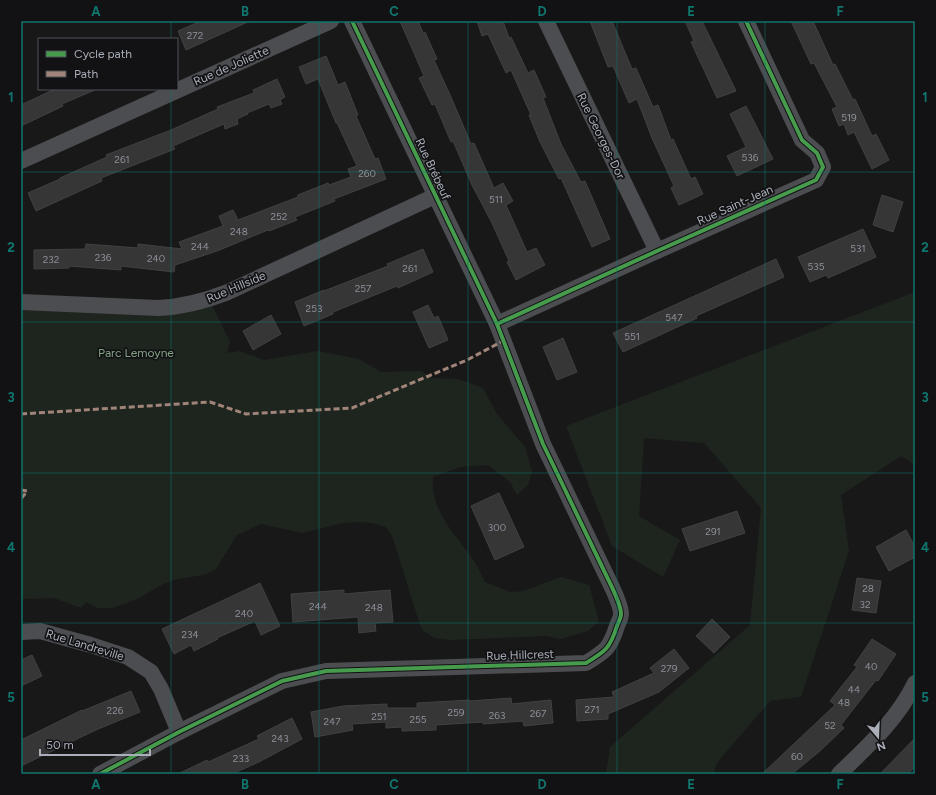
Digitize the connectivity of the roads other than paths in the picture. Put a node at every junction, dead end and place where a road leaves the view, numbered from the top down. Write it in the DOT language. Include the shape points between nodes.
graph roads {
  1 [pos="331,21"];
  2 [pos="352,21"];
  3 [pos="546,21"];
  4 [pos="746,21"];
  5 [pos="21,161"];
  6 [pos="435,196"];
  7 [pos="657,251"];
  8 [pos="21,302"];
  9 [pos="497,324"];
  10 [pos="21,632"];
  11 [pos="915,684"];
  12 [pos="179,732"];
  13 [pos="100,774"];
  14 [pos="839,774"];
  1 -- 5 [label="street, Rue de Joliette"];
  2 -- 6 [label="street, Rue Brébeuf"];
  3 -- 7 [label="street, Rue Georges-Dor"];
  4 -- 7 [label="street, Rue Saint-Jean" via="802,140 817,153 823,168 816,180"];
  6 -- 8 [label="street, Rue Hillside" via="228,292 196,304 158,308"];
  6 -- 9 [label="street, Rue Brébeuf"];
  7 -- 9 [label="street, Rue Saint-Jean"];
  9 -- 12 [label="street, Rue Hillcrest" via="543,444 616,597 621,614 610,645 586,663 326,671 282,681"];
  10 -- 12 [label="street, Rue Landreville" via="40,631 91,645 128,658 151,672"];
  11 -- 14 [label="street" via="891,719"];
  12 -- 13 [label="street, Rue Hillcrest"];
}
